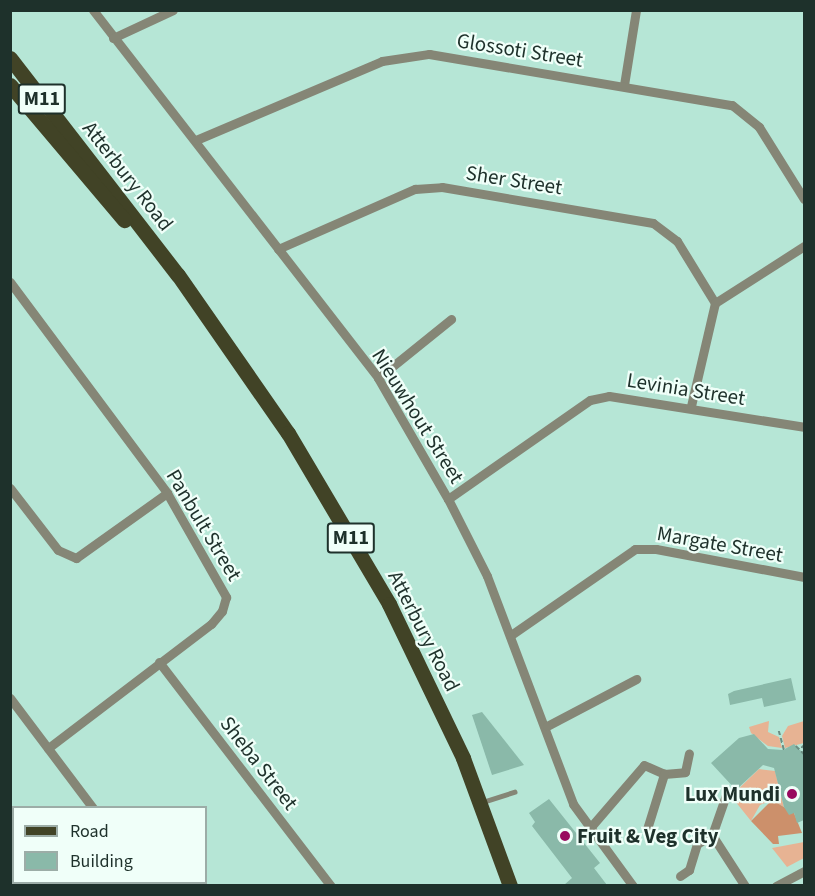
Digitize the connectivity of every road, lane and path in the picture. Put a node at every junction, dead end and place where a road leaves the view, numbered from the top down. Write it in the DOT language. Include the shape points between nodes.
graph roads {
  1 [pos="93,10"];
  2 [pos="172,10"];
  3 [pos="636,10"];
  4 [pos="112,38"];
  5 [pos="10,58"];
  6 [pos="10,85"];
  7 [pos="624,85"];
  8 [pos="196,141"];
  9 [pos="804,199"];
  10 [pos="804,246"];
  11 [pos="278,249"];
  12 [pos="10,282"];
  13 [pos="188,292"];
  14 [pos="715,303"];
  15 [pos="451,319"];
  16 [pos="378,378"];
  17 [pos="691,406"];
  18 [pos="804,427"];
  19 [pos="10,488"];
  20 [pos="167,493"];
  21 [pos="448,499"];
  22 [pos="804,577"];
  23 [pos="511,634"];
  24 [pos="159,662"];
  25 [pos="636,679"];
  26 [pos="10,698"];
  27 [pos="547,726"];
  28 [pos="779,731"];
  29 [pos="804,745"];
  30 [pos="796,746"];
  31 [pos="48,748"];
  32 [pos="800,749"];
  33 [pos="784,750"];
  34 [pos="689,753"];
  35 [pos="804,754"];
  36 [pos="664,774"];
  37 [pos="514,792"];
  38 [pos="726,795"];
  39 [pos="480,804"];
  40 [pos="92,806"];
  41 [pos="804,825"];
  42 [pos="647,829"];
  43 [pos="589,830"];
  44 [pos="712,834"];
  45 [pos="804,837"];
  46 [pos="804,871"];
  47 [pos="680,876"];
  48 [pos="331,885"];
  49 [pos="510,885"];
  50 [pos="633,885"];
  51 [pos="745,885"];
  52 [pos="776,885"];
  1 -- 4 [label="street, Nieuwhout Street"];
  2 -- 4 [label="street"];
  3 -- 7 [label="street"];
  4 -- 8 [label="street, Nieuwhout Street"];
  5 -- 13 [label="main road, Atterbury Road / M11"];
  6 -- 13 [label="main road, Atterbury Road / M11"];
  7 -- 8 [label="street, Glossoti Street" via="409,54"];
  7 -- 9 [label="street, Glossoti Street" via="745,111"];
  8 -- 11 [label="street, Nieuwhout Street"];
  10 -- 14 [label="street"];
  11 -- 14 [label="street, Sher Street" via="415,189 442,187 653,223 677,241"];
  11 -- 16 [label="street, Nieuwhout Street"];
  12 -- 20 [label="street, Panbult Street"];
  13 -- 39 [label="main road, Atterbury Road / M11" via="288,433 389,604"];
  14 -- 17 [label="street"];
  15 -- 16 [label="street"];
  16 -- 21 [label="street, Nieuwhout Street"];
  17 -- 18 [label="street, Levinia Street"];
  17 -- 21 [label="street, Levinia Street" via="620,395 590,400"];
  19 -- 20 [label="street" via="58,550 76,558"];
  20 -- 24 [label="street, Panbult Street" via="226,597 222,612 211,624"];
  21 -- 23 [label="street, Nieuwhout Street"];
  22 -- 23 [label="street, Margate Street" via="656,549 634,549"];
  23 -- 27 [label="street, Nieuwhout Street"];
  24 -- 31 [label="street, Panbult Street"];
  24 -- 48 [label="street, Sheba Street"];
  25 -- 27 [label="street"];
  26 -- 31 [label="street"];
  27 -- 43 [label="street, Nieuwhout Street" via="573,804"];
  28 -- 33 [label="path"];
  29 -- 32 [label="path"];
  30 -- 32 [label="path"];
  31 -- 40 [label="street"];
  32 -- 35 [label="path"];
  34 -- 36 [label="street" via="685,772"];
  36 -- 42 [label="street"];
  36 -- 43 [label="street" via="644,765"];
  37 -- 39 [label="lane"];
  38 -- 44 [label="street"];
  39 -- 49 [label="main road, Atterbury Road / M11"];
  41 -- 45 [label="path"];
  43 -- 50 [label="street, Nieuwhout Street"];
  44 -- 47 [label="street" via="697,844 689,870"];
  44 -- 51 [label="street"];
  46 -- 52 [label="street"];
}
